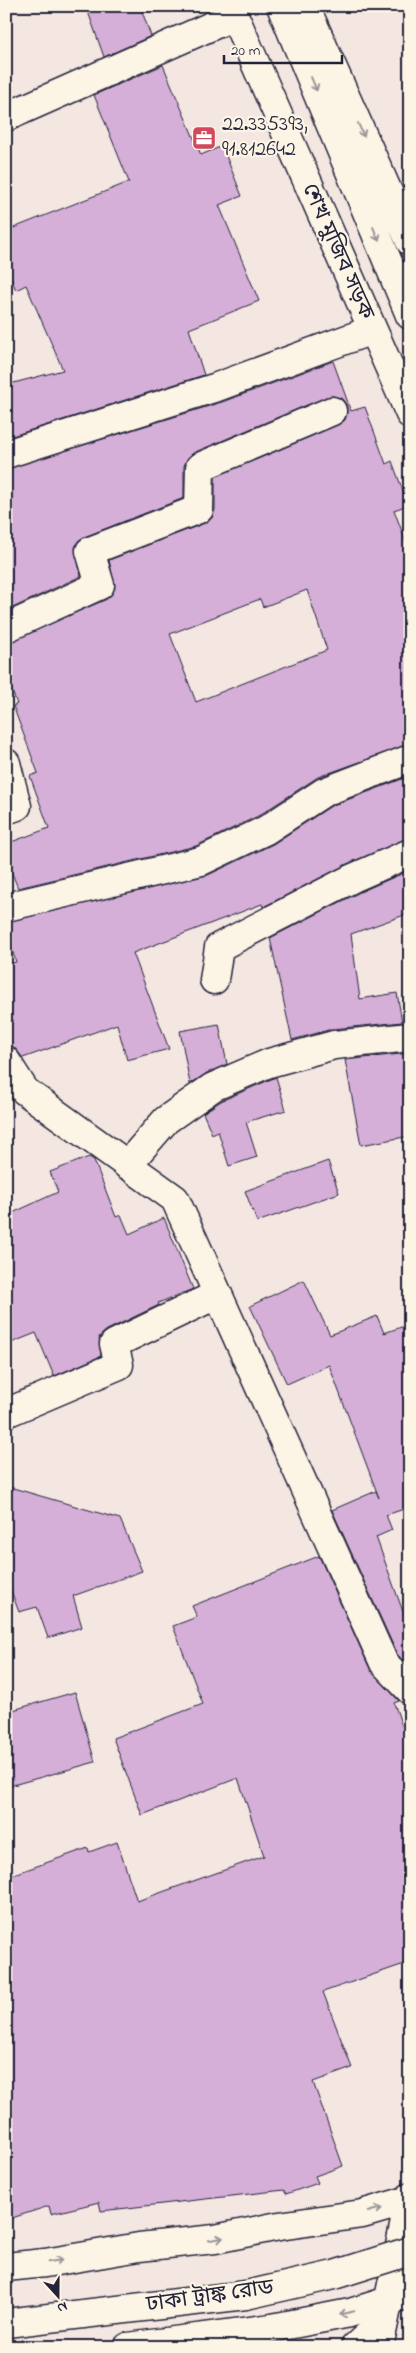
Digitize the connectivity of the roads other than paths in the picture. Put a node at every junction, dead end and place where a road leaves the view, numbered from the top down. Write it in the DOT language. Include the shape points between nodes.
graph roads {
  1 [pos="281,6"];
  2 [pos="305,6"];
  3 [pos="234,9"];
  4 [pos="6,117"];
  5 [pos="410,241"];
  6 [pos="410,314"];
  7 [pos="372,330"];
  8 [pos="332,411"];
  9 [pos="410,414"];
  10 [pos="6,454"];
  11 [pos="6,628"];
  12 [pos="410,759"];
  13 [pos="6,763"];
  14 [pos="6,810"];
  15 [pos="410,853"];
  16 [pos="6,907"];
  17 [pos="214,980"];
  18 [pos="410,1037"];
  19 [pos="6,1061"];
  20 [pos="15,1095"];
  21 [pos="127,1165"];
  22 [pos="218,1294"];
  23 [pos="6,1413"];
  24 [pos="410,1690"];
  25 [pos="409,2199"];
  26 [pos="402,2261"];
  27 [pos="6,2267"];
  28 [pos="390,2316"];
  29 [pos="6,2323"];
  30 [pos="128,2347"];
  31 [pos="356,2347"];
  1 -- 6 [label="main road, one-way"];
  2 -- 5 [label="main road, one-way"];
  3 -- 4 [label="main road"];
  3 -- 7 [label="main road, শেখ মুজিব সড়ক"];
  3 -- 9 [label="main road"];
  7 -- 9 [label="main road, শেখ মুজিব সড়ক"];
  7 -- 10 [label="main road" via="217,387"];
  8 -- 11 [label="main road" via="200,467 199,509 90,551 100,585"];
  12 -- 16 [label="main road" via="324,792 266,830 201,861"];
  13 -- 14 [label="main road" via="17,806"];
  15 -- 17 [label="main road" via="353,878 219,947"];
  18 -- 21 [label="main road" via="334,1045 269,1063 213,1087 166,1120"];
  19 -- 20 [label="main road"];
  20 -- 21 [label="main road"];
  21 -- 22 [label="main road" via="175,1199"];
  22 -- 23 [label="main road" via="114,1344 119,1365"];
  22 -- 24 [label="main road" via="384,1663"];
  25 -- 26 [label="main road"];
  27 -- 25 [label="main road, one-way" via="215,2239 362,2214"];
  26 -- 28 [label="main road"];
  26 -- 29 [label="main road, ঢাকা ট্রাঙ্ক রোড, bridge" via="246,2295"];
  28 -- 30 [label="main road, one-way" via="350,2313 272,2328"];
  28 -- 31 [label="main road"];
}
